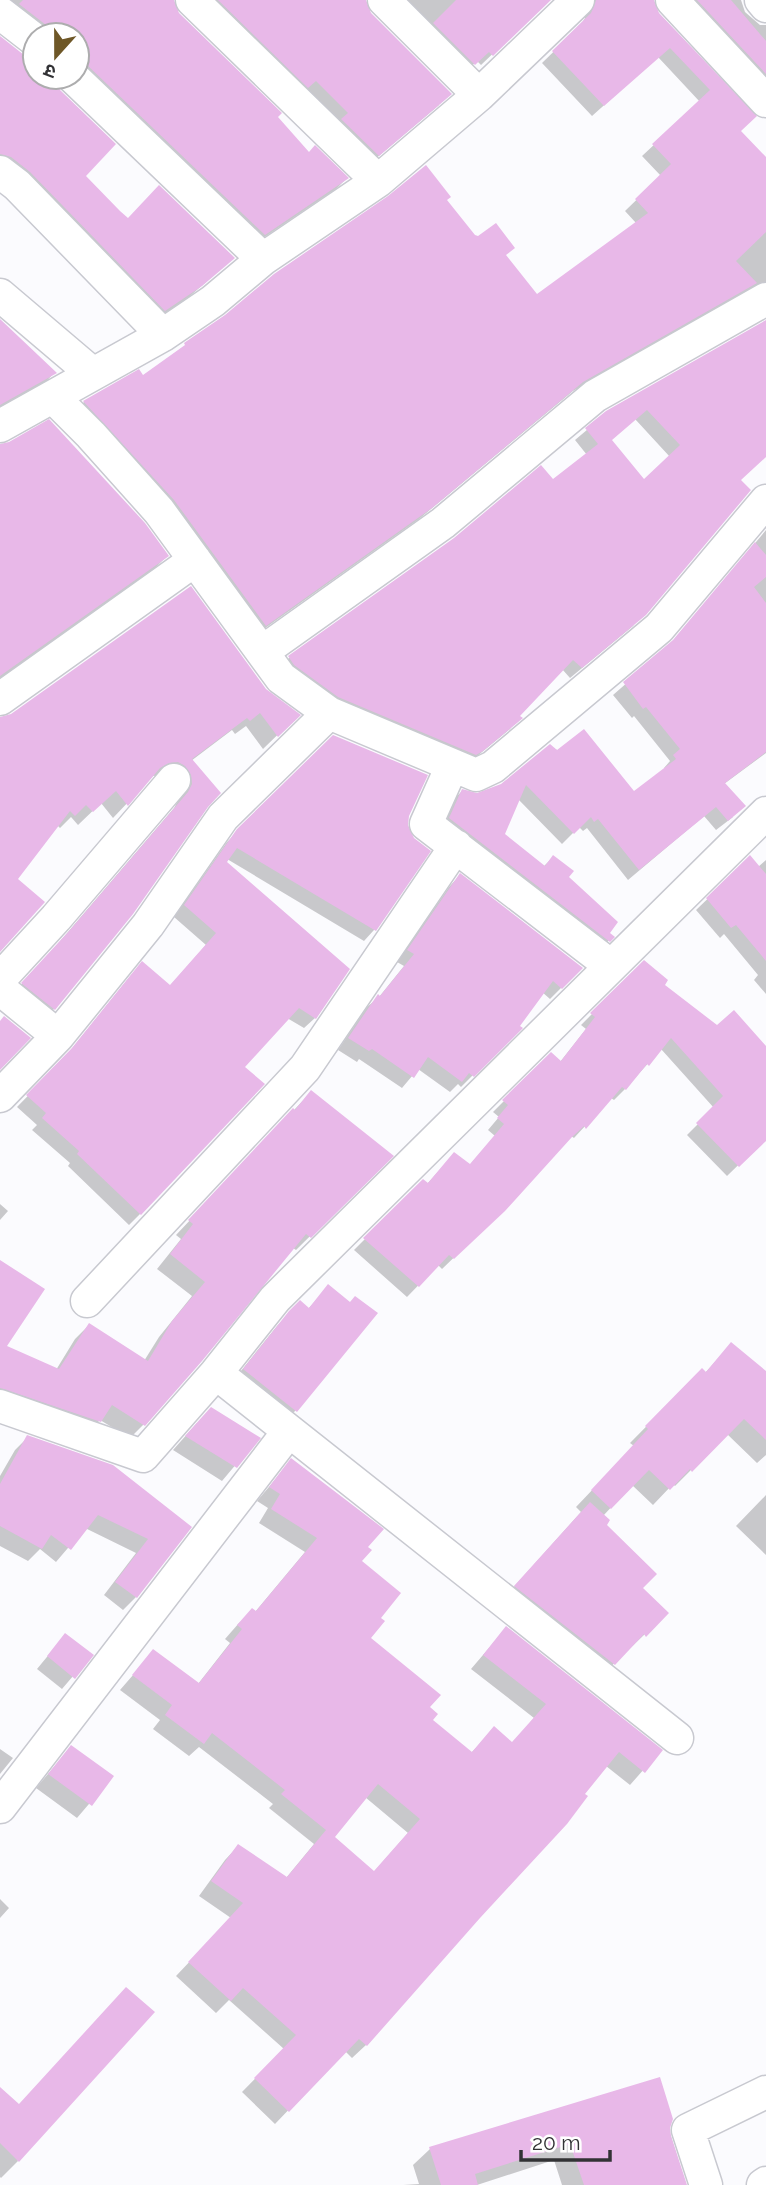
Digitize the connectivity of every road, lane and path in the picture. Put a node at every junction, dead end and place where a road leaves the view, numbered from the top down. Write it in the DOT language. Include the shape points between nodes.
graph roads {
  1 [pos="192,0"];
  2 [pos="384,0"];
  3 [pos="578,0"];
  4 [pos="672,0"];
  5 [pos="761,0"];
  6 [pos="766,6"];
  7 [pos="0,13"];
  8 [pos="21,29"];
  9 [pos="88,91"];
  10 [pos="479,95"];
  11 [pos="766,101"];
  12 [pos="0,172"];
  13 [pos="378,181"];
  14 [pos="263,259"];
  15 [pos="0,295"];
  16 [pos="766,299"];
  17 [pos="163,335"];
  18 [pos="93,374"];
  19 [pos="52,397"];
  20 [pos="0,426"];
  21 [pos="766,501"];
  22 [pos="195,560"];
  23 [pos="262,652"];
  24 [pos="0,699"];
  25 [pos="329,713"];
  26 [pos="452,766"];
  27 [pos="174,780"];
  28 [pos="766,813"];
  29 [pos="456,846"];
  30 [pos="611,966"];
  31 [pos="0,979"];
  32 [pos="0,989"];
  33 [pos="58,1036"];
  34 [pos="0,1096"];
  35 [pos="87,1301"];
  36 [pos="216,1373"];
  37 [pos="0,1406"];
  38 [pos="289,1431"];
  39 [pos="677,1738"];
  40 [pos="0,1807"];
  41 [pos="766,2092"];
  42 [pos="706,2185"];
  1 -- 13 [label="street"];
  2 -- 10 [label="street"];
  3 -- 10 [label="street"];
  4 -- 11 [label="street"];
  5 -- 6 [label="street"];
  7 -- 8 [label="street"];
  9 -- 14 [label="street"];
  10 -- 13 [label="street"];
  12 -- 17 [label="street"];
  13 -- 14 [label="street"];
  14 -- 17 [label="street"];
  15 -- 18 [label="street"];
  16 -- 23 [label="street" via="595,396 443,523"];
  17 -- 18 [label="street"];
  18 -- 19 [label="street"];
  19 -- 20 [label="street"];
  19 -- 22 [label="street" via="159,511"];
  21 -- 26 [label="street" via="659,628 493,767 476,775"];
  22 -- 23 [label="street"];
  22 -- 24 [label="street"];
  23 -- 25 [label="street" via="281,678"];
  25 -- 26 [label="street"];
  25 -- 33 [label="street" via="223,817 148,925"];
  26 -- 29 [label="street" via="426,824"];
  27 -- 31 [label="street"];
  28 -- 30 [label="street"];
  29 -- 30 [label="street"];
  29 -- 35 [label="street" via="304,1068"];
  30 -- 36 [label="street" via="275,1299"];
  32 -- 33 [label="street"];
  33 -- 34 [label="street"];
  36 -- 37 [label="street" via="142,1456"];
  36 -- 38 [label="street"];
  38 -- 39 [label="street"];
  38 -- 40 [label="street"];
  41 -- 42 [label="street" via="688,2130"];
}
